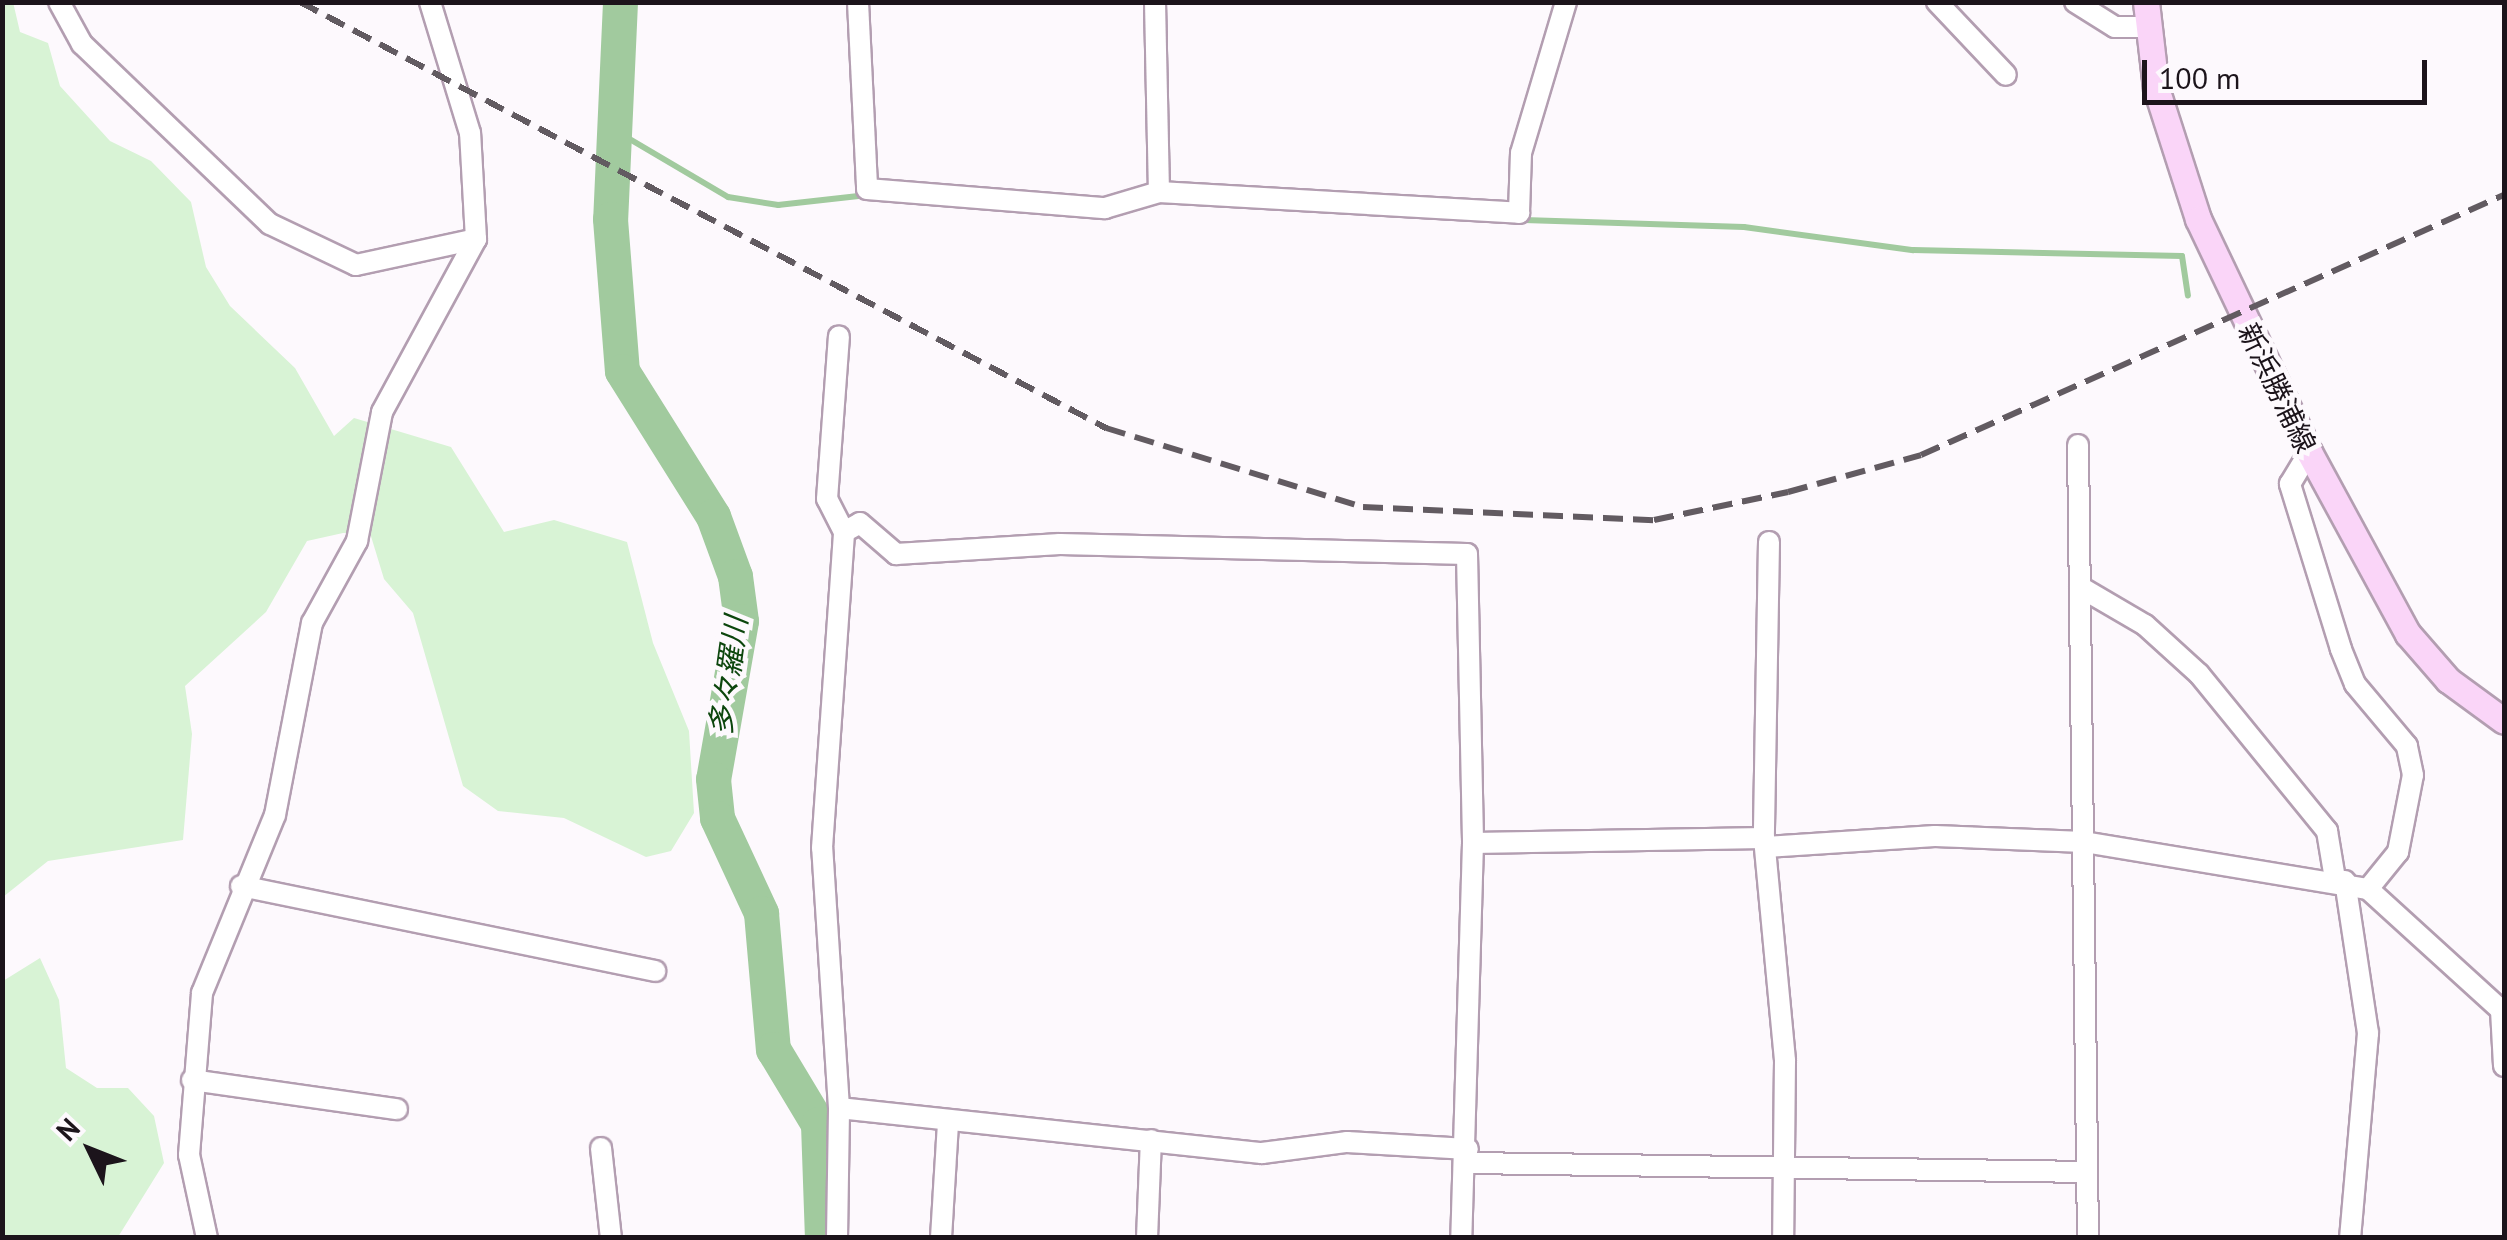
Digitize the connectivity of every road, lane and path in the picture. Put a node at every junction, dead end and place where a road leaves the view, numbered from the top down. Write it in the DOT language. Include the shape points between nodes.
graph roads {
  1 [pos="59,2"];
  2 [pos="430,2"];
  3 [pos="858,2"];
  4 [pos="1155,2"];
  5 [pos="1566,2"];
  6 [pos="1937,2"];
  7 [pos="2075,2"];
  8 [pos="2146,14"];
  9 [pos="2006,75"];
  10 [pos="1159,192"];
  11 [pos="476,239"];
  12 [pos="839,336"];
  13 [pos="2078,445"];
  14 [pos="2308,452"];
  15 [pos="844,532"];
  16 [pos="1768,542"];
  17 [pos="2080,587"];
  18 [pos="2504,722"];
  19 [pos="2084,842"];
  20 [pos="1473,843"];
  21 [pos="1765,843"];
  22 [pos="2340,880"];
  23 [pos="241,886"];
  24 [pos="2368,889"];
  25 [pos="655,971"];
  26 [pos="2504,1066"];
  27 [pos="192,1080"];
  28 [pos="397,1108"];
  29 [pos="839,1108"];
  30 [pos="948,1122"];
  31 [pos="1151,1140"];
  32 [pos="601,1148"];
  33 [pos="1468,1156"];
  34 [pos="1787,1171"];
  35 [pos="2087,1172"];
  36 [pos="207,1238"];
  37 [pos="610,1238"];
  38 [pos="836,1238"];
  39 [pos="942,1238"];
  40 [pos="1148,1238"];
  41 [pos="1461,1238"];
  42 [pos="1783,1238"];
  43 [pos="2088,1238"];
  44 [pos="2350,1238"];
  1 -- 11 [label="street" via="82,44 270,224 356,265"];
  2 -- 11 [label="street" via="470,133"];
  3 -- 10 [label="street" via="868,188 1105,208"];
  4 -- 10 [label="street"];
  5 -- 10 [label="street" via="1520,153 1519,213"];
  6 -- 9 [label="street"];
  7 -- 8 [label="street" via="2115,27"];
  8 -- 14 [label="main road, 新浜勝浦線" via="2198,220"];
  11 -- 23 [label="street" via="382,412 357,541 312,623 294,747"];
  12 -- 15 [label="street" via="827,498"];
  13 -- 17 [label="street"];
  14 -- 18 [label="main road, 新浜勝浦線" via="2408,634 2448,680"];
  14 -- 24 [label="street" via="2290,484 2342,649 2356,684 2407,746 2413,775 2398,852"];
  15 -- 20 [label="street" via="860,523 896,554 1060,544 1467,554"];
  15 -- 29 [label="street" via="822,848"];
  16 -- 21 [label="street"];
  17 -- 19 [label="street"];
  17 -- 22 [label="street" via="2145,625 2199,674 2326,831"];
  19 -- 21 [label="street" via="1934,836"];
  19 -- 22 [label="street"];
  19 -- 35 [label="street"];
  20 -- 21 [label="street"];
  20 -- 33 [label="street"];
  21 -- 34 [label="street"];
  22 -- 24 [label="street"];
  22 -- 44 [label="street" via="2368,1034"];
  23 -- 25 [label="street"];
  23 -- 27 [label="street" via="202,993"];
  24 -- 26 [label="street" via="2501,1010"];
  27 -- 28 [label="street"];
  27 -- 36 [label="street" via="188,1155"];
  29 -- 30 [label="street"];
  29 -- 38 [label="street"];
  30 -- 31 [label="street"];
  30 -- 39 [label="street"];
  31 -- 33 [label="street" via="1262,1153 1347,1142"];
  31 -- 40 [label="street"];
  32 -- 37 [label="street"];
  33 -- 34 [label="street"];
  33 -- 41 [label="street"];
  34 -- 35 [label="street"];
  34 -- 42 [label="street"];
  35 -- 43 [label="street"];
}
